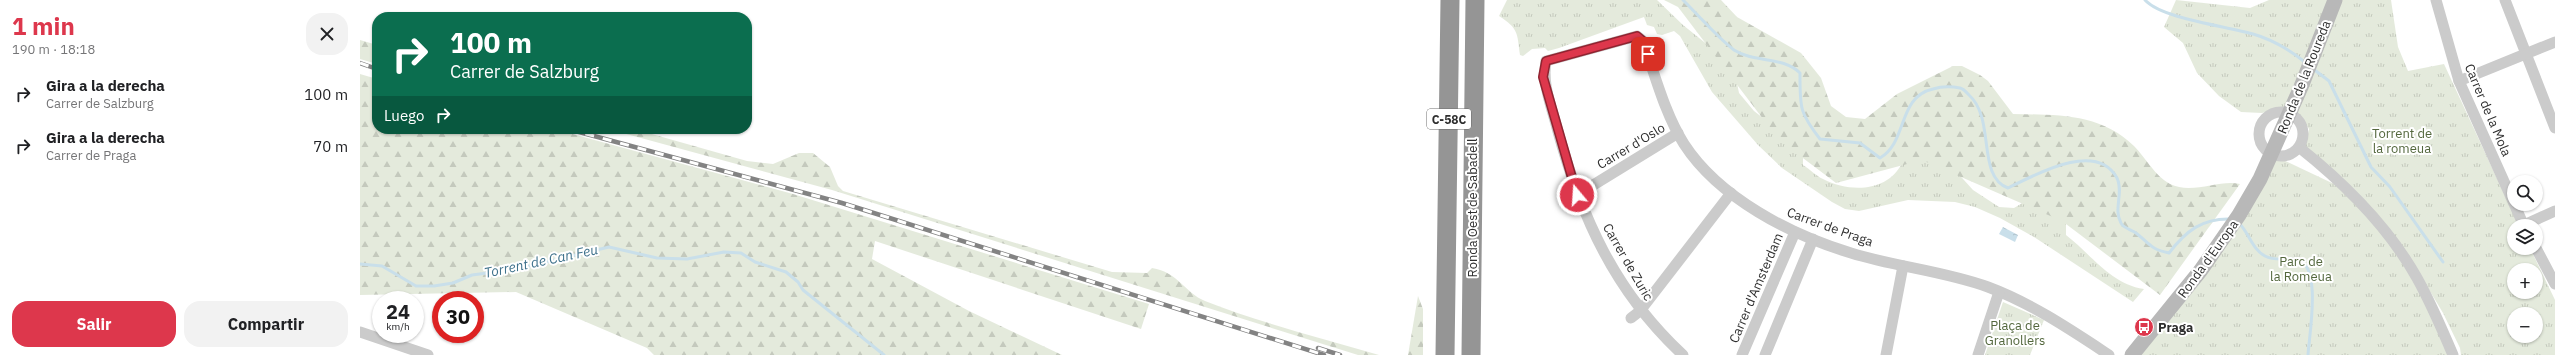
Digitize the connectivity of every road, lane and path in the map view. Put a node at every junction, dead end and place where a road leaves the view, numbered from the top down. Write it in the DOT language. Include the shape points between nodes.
graph roads {
  1 [pos="1450,0"];
  2 [pos="1474,0"];
  3 [pos="2335,0"];
  4 [pos="2436,0"];
  5 [pos="2505,0"];
  6 [pos="1643,41"];
  7 [pos="2555,42"];
  8 [pos="2526,54"];
  9 [pos="2459,81"];
  10 [pos="2288,113"];
  11 [pos="2555,128"];
  12 [pos="1678,133"];
  13 [pos="2300,148"];
  14 [pos="2272,155"];
  15 [pos="1731,193"];
  16 [pos="1577,195"];
  17 [pos="2555,211"];
  18 [pos="2521,219"];
  19 [pos="2537,219"];
  20 [pos="1795,232"];
  21 [pos="1813,239"];
  22 [pos="2540,255"];
  23 [pos="1903,266"];
  24 [pos="2555,284"];
  25 [pos="1999,292"];
  26 [pos="1640,311"];
  27 [pos="1631,318"];
  28 [pos="360,332"];
  29 [pos="1445,349"];
  30 [pos="1471,350"];
  31 [pos="428,355"];
  32 [pos="1683,355"];
  33 [pos="1742,355"];
  34 [pos="1765,355"];
  35 [pos="1886,355"];
  36 [pos="1978,355"];
  37 [pos="2109,355"];
  38 [pos="2132,355"];
  39 [pos="2453,355"];
  1 -- 29 [label="highway, Ronda Oest de Sabadell / C-58C"];
  2 -- 30 [label="highway, Ronda Oest de Sabadell / C-58C"];
  3 -- 10 [label="street, Ronda de la Roureda" via="2301,87"];
  4 -- 9 [label="street, Carrer de la Mola"];
  5 -- 8 [label="street"];
  6 -- 12 [label="street, Carrer de Praga"];
  6 -- 16 [label="street, Carrer de Zuric" via="1637,36 1546,61 1543,77"];
  7 -- 8 [label="street"];
  8 -- 9 [label="street"];
  8 -- 11 [label="street"];
  9 -- 18 [label="street, Carrer de la Mola"];
  10 -- 13 [label="street" via="2297,118 2303,128"];
  10 -- 14 [label="street, Ronda de la Roureda"];
  10 -- 14 [label="street" via="2268,116 2260,126 2261,143"];
  12 -- 15 [label="street, Carrer de Praga" via="1684,145"];
  12 -- 16 [label="street, Carrer d'Oslo"];
  13 -- 14 [label="street" via="2287,156"];
  13 -- 39 [label="street" via="2350,192 2391,241 2417,277"];
  14 -- 38 [label="street, Ronda d'Europa" via="2239,215 2201,270"];
  15 -- 20 [label="street, Carrer de Praga"];
  15 -- 26 [label="street"];
  16 -- 26 [label="street, Carrer de Zuric" via="1584,214 1610,262"];
  17 -- 19 [label="street"];
  20 -- 21 [label="street, Carrer de Praga"];
  20 -- 33 [label="street, Carrer d'Amsterdam"];
  21 -- 23 [label="street, Carrer de Praga" via="1851,253"];
  21 -- 34 [label="street"];
  22 -- 24 [label="street"];
  23 -- 25 [label="street, Carrer de Praga" via="1957,277"];
  23 -- 35 [label="street"];
  25 -- 36 [label="street"];
  25 -- 37 [label="street, Carrer de Praga" via="2039,311"];
  26 -- 27 [label="street"];
  26 -- 32 [label="street, Carrer de Zuric"];
  28 -- 31 [label="street"];
}
